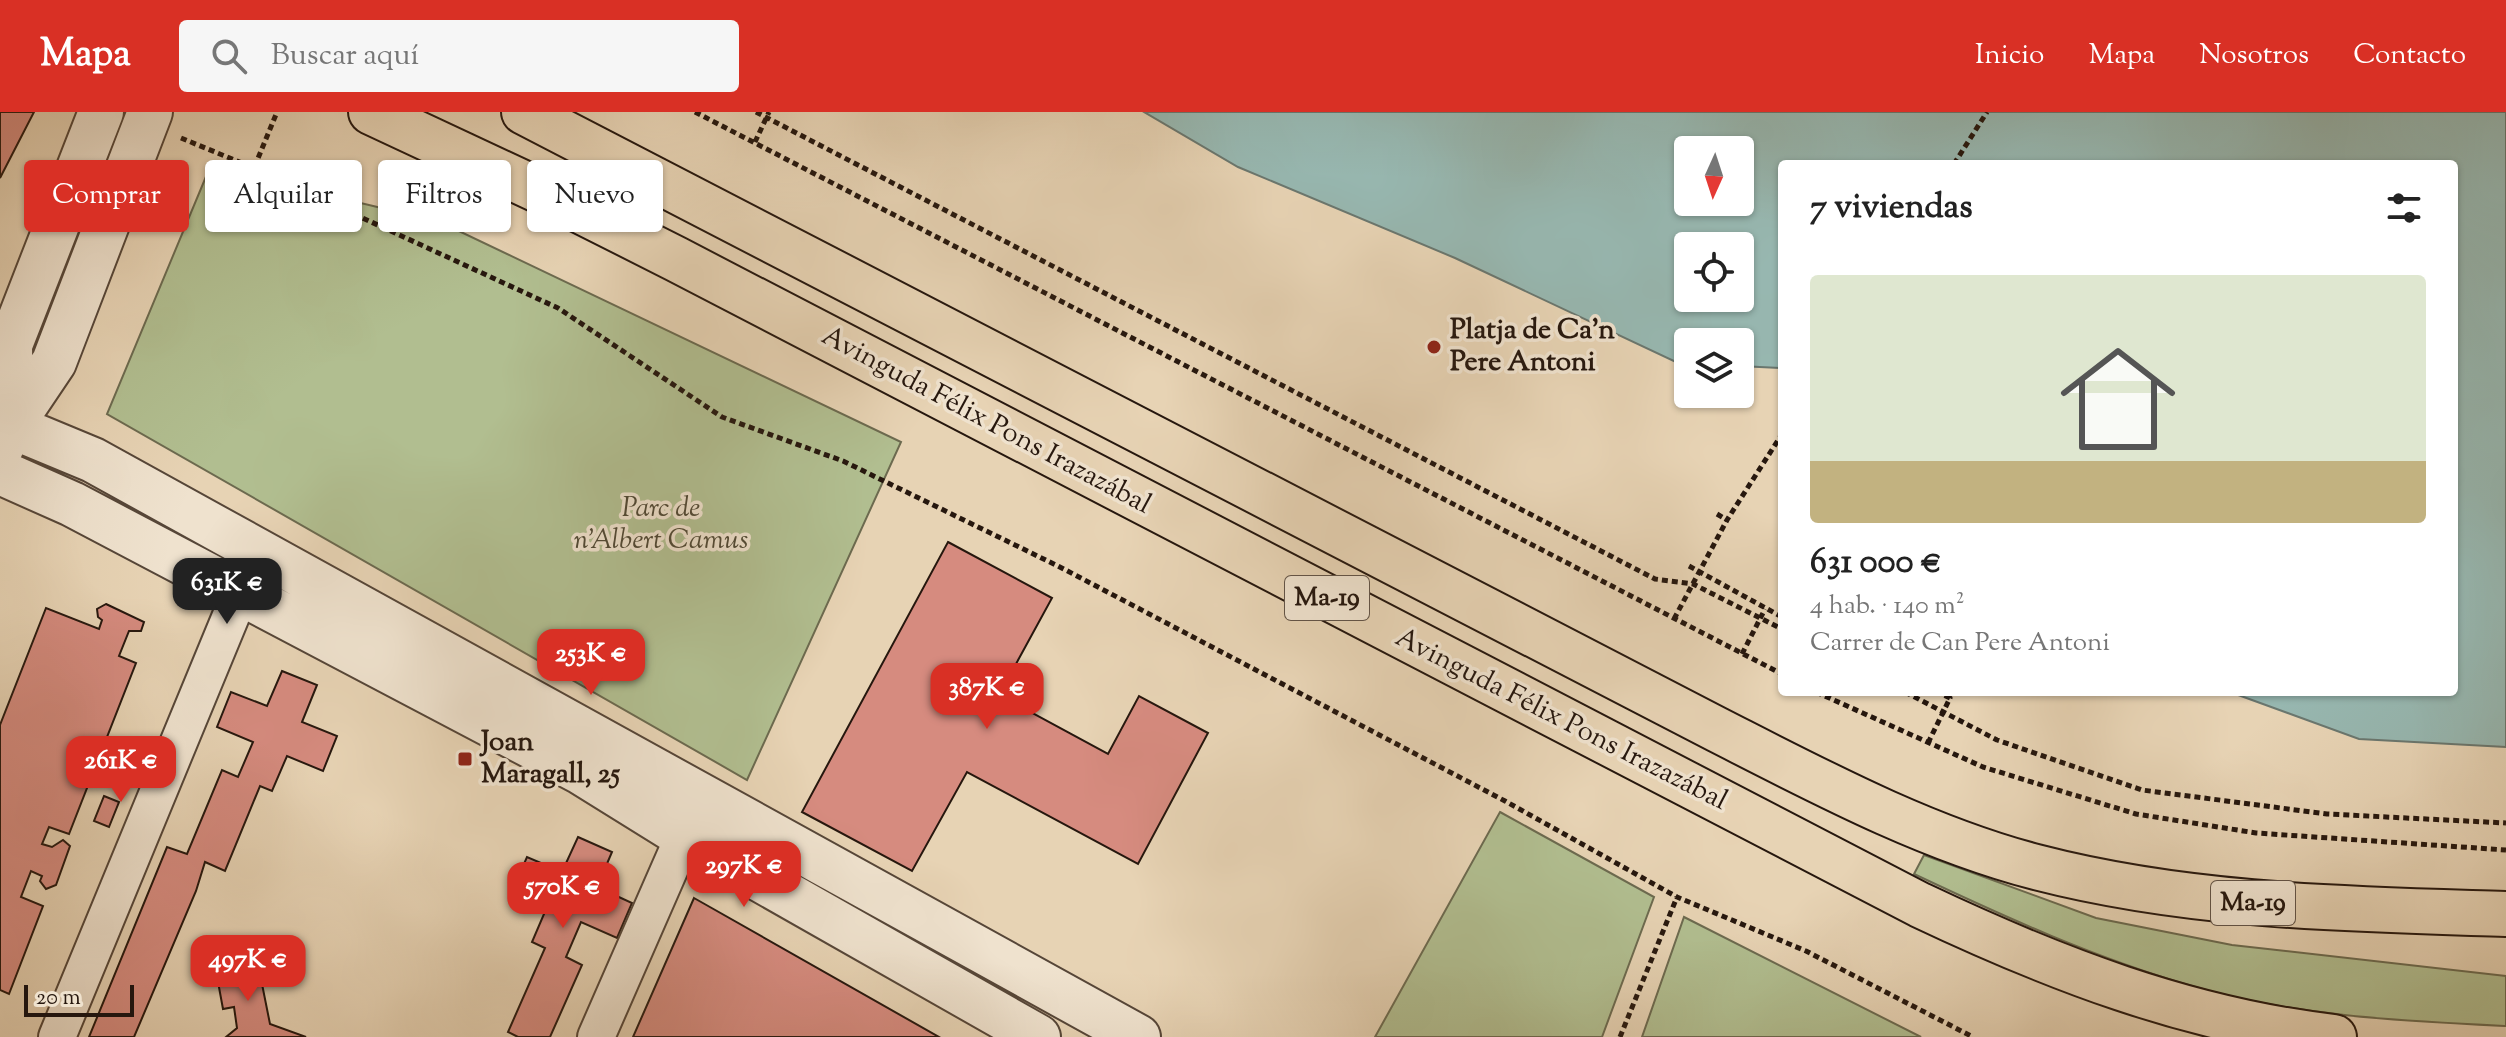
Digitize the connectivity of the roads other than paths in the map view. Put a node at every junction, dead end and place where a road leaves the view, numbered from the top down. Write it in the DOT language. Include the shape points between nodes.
graph roads {
  1 [pos="101,112"];
  2 [pos="371,112"];
  3 [pos="524,112"];
  4 [pos="148,118"];
  5 [pos="4,433"];
  6 [pos="0,472"];
  7 [pos="240,594"];
  8 [pos="684,836"];
  9 [pos="2495,917"];
  10 [pos="2316,1036"];
  11 [pos="57,1037"];
  12 [pos="596,1037"];
  13 [pos="1038,1037"];
  14 [pos="1138,1037"];
  1 -- 5 [label="street" via="10,345"];
  2 -- 10 [label="highway, Avinguda Félix Pons Irazazábal / Ma-19" via="635,238 1920,905 2042,960 2132,993 2238,1023"];
  3 -- 9 [label="highway, Ma-19" via="1718,730 1908,821 2034,866 2103,882 2303,907"];
  4 -- 5 [label="street" via="54,362"];
  5 -- 14 [label="street" via="93,460"];
  6 -- 7 [label="street" via="72,504"];
  7 -- 8 [label="street" via="581,772"];
  7 -- 11 [label="street"];
  8 -- 12 [label="street"];
  8 -- 13 [label="street"];
}
